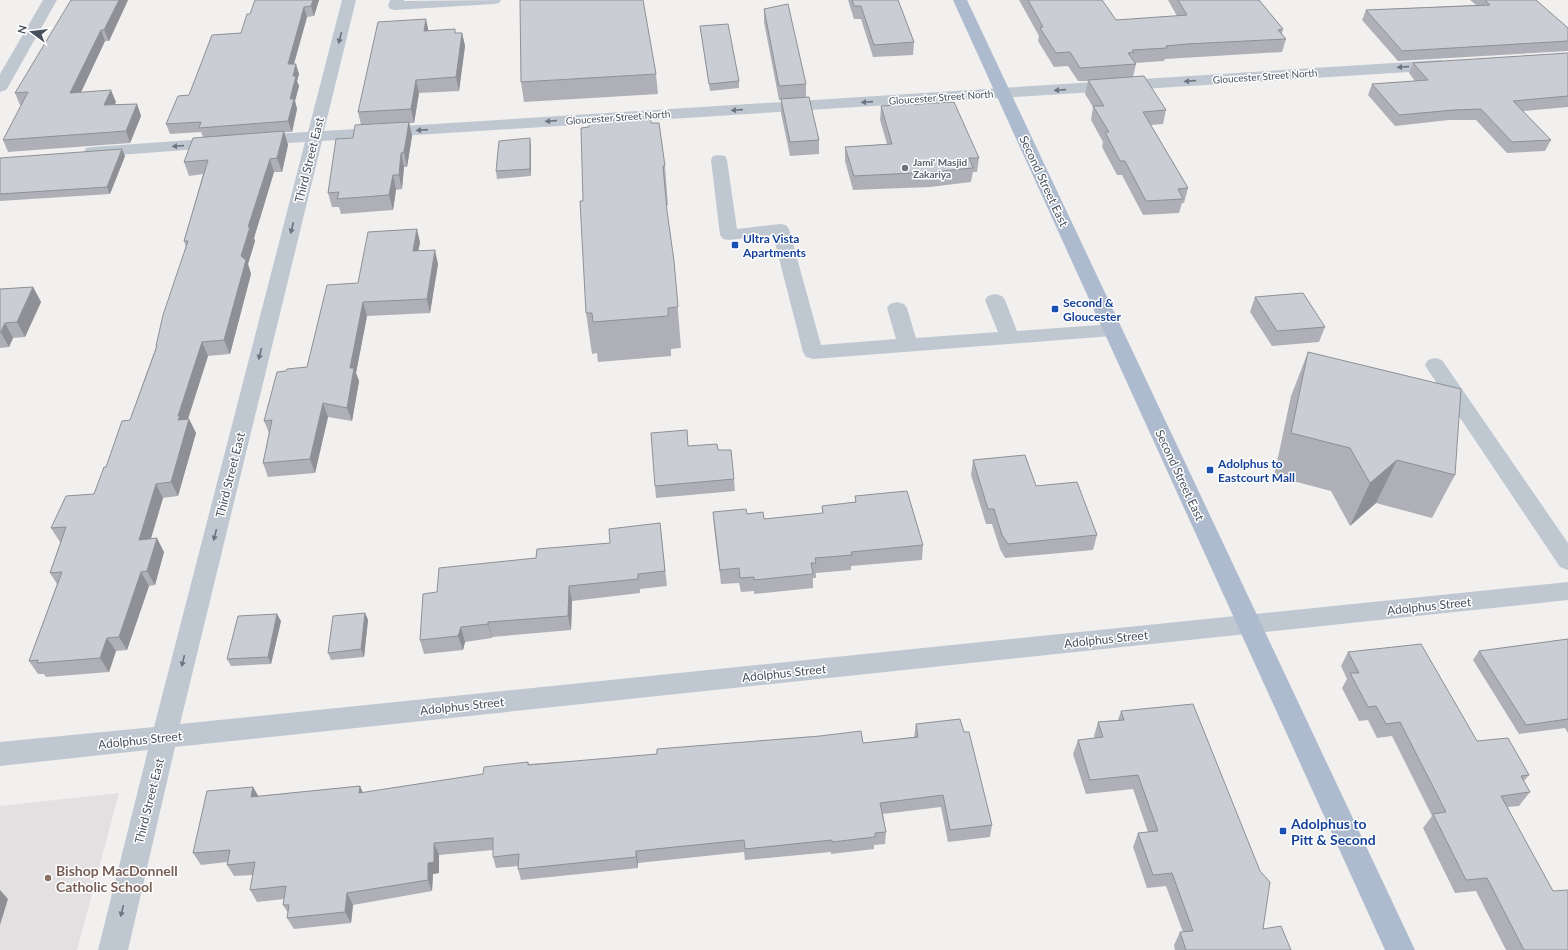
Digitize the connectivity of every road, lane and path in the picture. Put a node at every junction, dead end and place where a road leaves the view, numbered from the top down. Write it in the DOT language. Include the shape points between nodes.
graph roads {
  1 [pos="50,0"];
  2 [pos="349,0"];
  3 [pos="396,0"];
  4 [pos="494,0"];
  5 [pos="960,0"];
  6 [pos="1459,64"];
  7 [pos="0,87"];
  8 [pos="1004,93"];
  9 [pos="315,136"];
  10 [pos="79,153"];
  11 [pos="719,160"];
  12 [pos="996,300"];
  13 [pos="897,308"];
  14 [pos="1112,330"];
  15 [pos="1010,338"];
  16 [pos="908,345"];
  17 [pos="1435,365"];
  18 [pos="1568,561"];
  19 [pos="1568,591"];
  20 [pos="1249,623"];
  21 [pos="164,737"];
  22 [pos="0,754"];
  23 [pos="113,950"];
  24 [pos="1400,950"];
  1 -- 7 [label="street"];
  2 -- 9 [label="street, Third Street East, one-way"];
  3 -- 4 [label="street" via="395,6"];
  5 -- 8 [label="main road, Second Street East"];
  6 -- 8 [label="street, Gloucester Street North, one-way"];
  8 -- 9 [label="street, Gloucester Street North, one-way"];
  8 -- 14 [label="main road, Second Street East"];
  9 -- 10 [label="street, Gloucester Street North, one-way"];
  9 -- 21 [label="street, Third Street East, one-way"];
  11 -- 16 [label="street" via="729,234 780,229 813,352"];
  12 -- 15 [label="street"];
  13 -- 16 [label="street"];
  14 -- 15 [label="street"];
  14 -- 20 [label="main road, Second Street East"];
  15 -- 16 [label="street"];
  17 -- 18 [label="street"];
  19 -- 20 [label="street, Adolphus Street"];
  20 -- 21 [label="street, Adolphus Street"];
  20 -- 24 [label="main road, Second Street East"];
  21 -- 22 [label="street, Adolphus Street"];
  21 -- 23 [label="street, Third Street East, one-way"];
}
